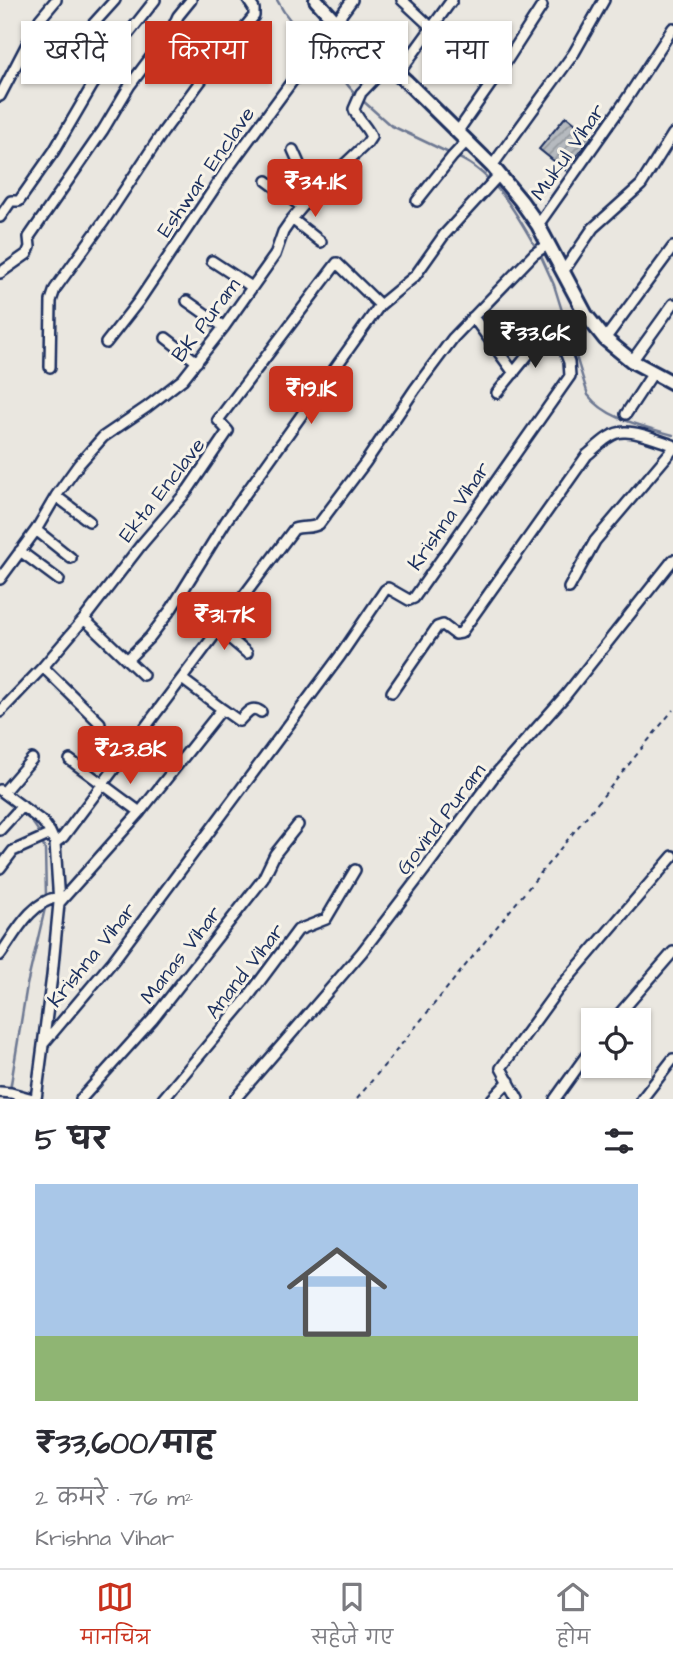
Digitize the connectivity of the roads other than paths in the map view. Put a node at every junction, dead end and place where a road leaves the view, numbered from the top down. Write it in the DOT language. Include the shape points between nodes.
graph roads {
  1 [pos="56,0"];
  2 [pos="115,0"];
  3 [pos="155,0"];
  4 [pos="191,0"];
  5 [pos="247,0"];
  6 [pos="316,0"];
  7 [pos="352,0"];
  8 [pos="402,0"];
  9 [pos="451,0"];
  10 [pos="604,0"];
  11 [pos="542,6"];
  12 [pos="96,21"];
  13 [pos="335,21"];
  14 [pos="337,21"];
  15 [pos="424,21"];
  16 [pos="437,21"];
  17 [pos="673,28"];
  18 [pos="422,38"];
  19 [pos="408,53"];
  20 [pos="290,84"];
  21 [pos="374,84"];
  22 [pos="407,84"];
  23 [pos="0,96"];
  24 [pos="458,131"];
  25 [pos="673,134"];
  26 [pos="467,141"];
  27 [pos="293,150"];
  28 [pos="493,176"];
  29 [pos="267,181"];
  30 [pos="313,195"];
  31 [pos="416,201"];
  32 [pos="302,207"];
  33 [pos="0,217"];
  34 [pos="292,219"];
  35 [pos="538,225"];
  36 [pos="321,242"];
  37 [pos="673,247"];
  38 [pos="541,249"];
  39 [pos="212,261"];
  40 [pos="564,272"];
  41 [pos="0,273"];
  42 [pos="252,287"];
  43 [pos="187,300"];
  44 [pos="673,304"];
  45 [pos="380,305"];
  46 [pos="586,314"];
  47 [pos="473,317"];
  48 [pos="224,327"];
  49 [pos="558,328"];
  50 [pos="166,338"];
  51 [pos="606,339"];
  52 [pos="106,342"];
  53 [pos="632,361"];
  54 [pos="197,362"];
  55 [pos="50,367"];
  56 [pos="514,373"];
  57 [pos="653,373"];
  58 [pos="673,383"];
  59 [pos="497,393"];
  60 [pos="626,414"];
  61 [pos="673,447"];
  62 [pos="56,496"];
  63 [pos="89,521"];
  64 [pos="36,530"];
  65 [pos="20,551"];
  66 [pos="71,558"];
  67 [pos="673,560"];
  68 [pos="0,579"];
  69 [pos="59,580"];
  70 [pos="569,588"];
  71 [pos="84,619"];
  72 [pos="219,629"];
  73 [pos="247,653"];
  74 [pos="127,660"];
  75 [pos="43,667"];
  76 [pos="144,675"];
  77 [pos="182,678"];
  78 [pos="393,692"];
  79 [pos="222,709"];
  80 [pos="0,712"];
  81 [pos="261,712"];
  82 [pos="100,723"];
  83 [pos="32,759"];
  84 [pos="70,760"];
  85 [pos="103,785"];
  86 [pos="2,787"];
  87 [pos="22,809"];
  88 [pos="140,812"];
  89 [pos="298,825"];
  90 [pos="0,830"];
  91 [pos="47,838"];
  92 [pos="673,856"];
  93 [pos="0,868"];
  94 [pos="355,870"];
  95 [pos="53,900"];
  96 [pos="673,952"];
  97 [pos="0,955"];
  98 [pos="624,1008"];
  99 [pos="44,1043"];
  100 [pos="673,1059"];
  101 [pos="581,1063"];
  102 [pos="509,1081"];
  103 [pos="5,1092"];
  104 [pos="35,1099"];
  105 [pos="81,1099"];
  106 [pos="163,1099"];
  107 [pos="235,1099"];
  108 [pos="492,1099"];
  109 [pos="518,1099"];
  110 [pos="555,1099"];
  111 [pos="642,1099"];
  1 -- 23 [label="street" via="40,19"];
  2 -- 12 [label="street"];
  3 -- 33 [label="street" via="92,86 19,201 11,201"];
  4 -- 41 [label="street" via="29,237 27,254"];
  5 -- 55 [label="street" via="254,16 163,132 52,294"];
  6 -- 13 [label="street"];
  7 -- 14 [label="street, Eshwar Enclave"];
  8 -- 15 [label="street"];
  9 -- 16 [label="street, BK Puram"];
  10 -- 28 [label="street"];
  11 -- 24 [label="street"];
  17 -- 35 [label="street, Mukul Vihar"];
  18 -- 19 [label="street, BK Puram"];
  20 -- 52 [label="street, Eshwar Enclave"];
  21 -- 30 [label="street, BK Puram" via="359,96 354,109 371,137"];
  22 -- 24 [label="street"];
  24 -- 26 [label="street"];
  25 -- 40 [label="street" via="641,185 593,228"];
  26 -- 28 [label="street"];
  26 -- 31 [label="street"];
  27 -- 30 [label="street"];
  28 -- 35 [label="street" via="521,201"];
  28 -- 45 [label="street" via="415,275"];
  29 -- 32 [label="street"];
  30 -- 32 [label="street, BK Puram"];
  32 -- 34 [label="street, BK Puram"];
  34 -- 36 [label="street"];
  34 -- 42 [label="street, BK Puram" via="275,255"];
  35 -- 38 [label="street"];
  37 -- 51 [label="street"];
  38 -- 40 [label="street"];
  38 -- 47 [label="street"];
  39 -- 42 [label="street"];
  40 -- 46 [label="street"];
  42 -- 48 [label="street, BK Puram"];
  43 -- 48 [label="street"];
  44 -- 53 [label="street"];
  45 -- 71 [label="street, Ekta Enclave" via="337,263 218,419 228,431 196,479"];
  45 -- 74 [label="street" via="226,521 172,608"];
  46 -- 49 [label="street"];
  46 -- 51 [label="street"];
  47 -- 56 [label="street"];
  47 -- 72 [label="street" via="445,348 319,524 294,529"];
  48 -- 54 [label="street, BK Puram"];
  49 -- 56 [label="street" via="536,345"];
  49 -- 99 [label="street, Krishna Vihar" via="570,376 414,598 385,590 120,950"];
  50 -- 54 [label="street"];
  51 -- 53 [label="street"];
  53 -- 57 [label="street"];
  54 -- 62 [label="street, BK Puram" via="183,379 103,437"];
  56 -- 59 [label="street"];
  57 -- 58 [label="street"];
  57 -- 60 [label="street"];
  61 -- 70 [label="street" via="596,541"];
  61 -- 78 [label="street" via="624,431 594,449 461,633 437,627"];
  62 -- 63 [label="street"];
  62 -- 64 [label="street, BK Puram"];
  64 -- 65 [label="street, BK Puram"];
  64 -- 66 [label="street"];
  65 -- 68 [label="street, BK Puram"];
  65 -- 69 [label="street"];
  67 -- 107 [label="street, Govind Puram" via="565,696 495,775 362,952"];
  71 -- 74 [label="street"];
  71 -- 75 [label="street, Ekta Enclave"];
  72 -- 73 [label="street"];
  72 -- 77 [label="street"];
  74 -- 76 [label="street"];
  75 -- 80 [label="street, Ekta Enclave"];
  75 -- 82 [label="street"];
  77 -- 79 [label="street"];
  77 -- 85 [label="street"];
  79 -- 81 [label="street" via="239,720 251,709"];
  79 -- 88 [label="street"];
  83 -- 86 [label="street"];
  84 -- 85 [label="street"];
  85 -- 88 [label="street"];
  85 -- 91 [label="street" via="63,837"];
  86 -- 87 [label="street" via="23,800"];
  87 -- 90 [label="street"];
  87 -- 91 [label="street" via="43,822"];
  88 -- 95 [label="street"];
  89 -- 105 [label="street, Manas Vihar" via="275,853 263,879 153,1019"];
  91 -- 93 [label="street" via="13,851"];
  91 -- 95 [label="street"];
  92 -- 102 [label="street" via="557,990 500,1068"];
  94 -- 106 [label="street, Anand Vihar" via="326,919 298,930"];
  95 -- 97 [label="street" via="32,912"];
  95 -- 99 [label="street"];
  96 -- 98 [label="street"];
  99 -- 104 [label="street"];
  100 -- 111 [label="street"];
  101 -- 110 [label="street"];
  102 -- 108 [label="street"];
  102 -- 109 [label="street"];
  103 -- 104 [label="street"];
}
